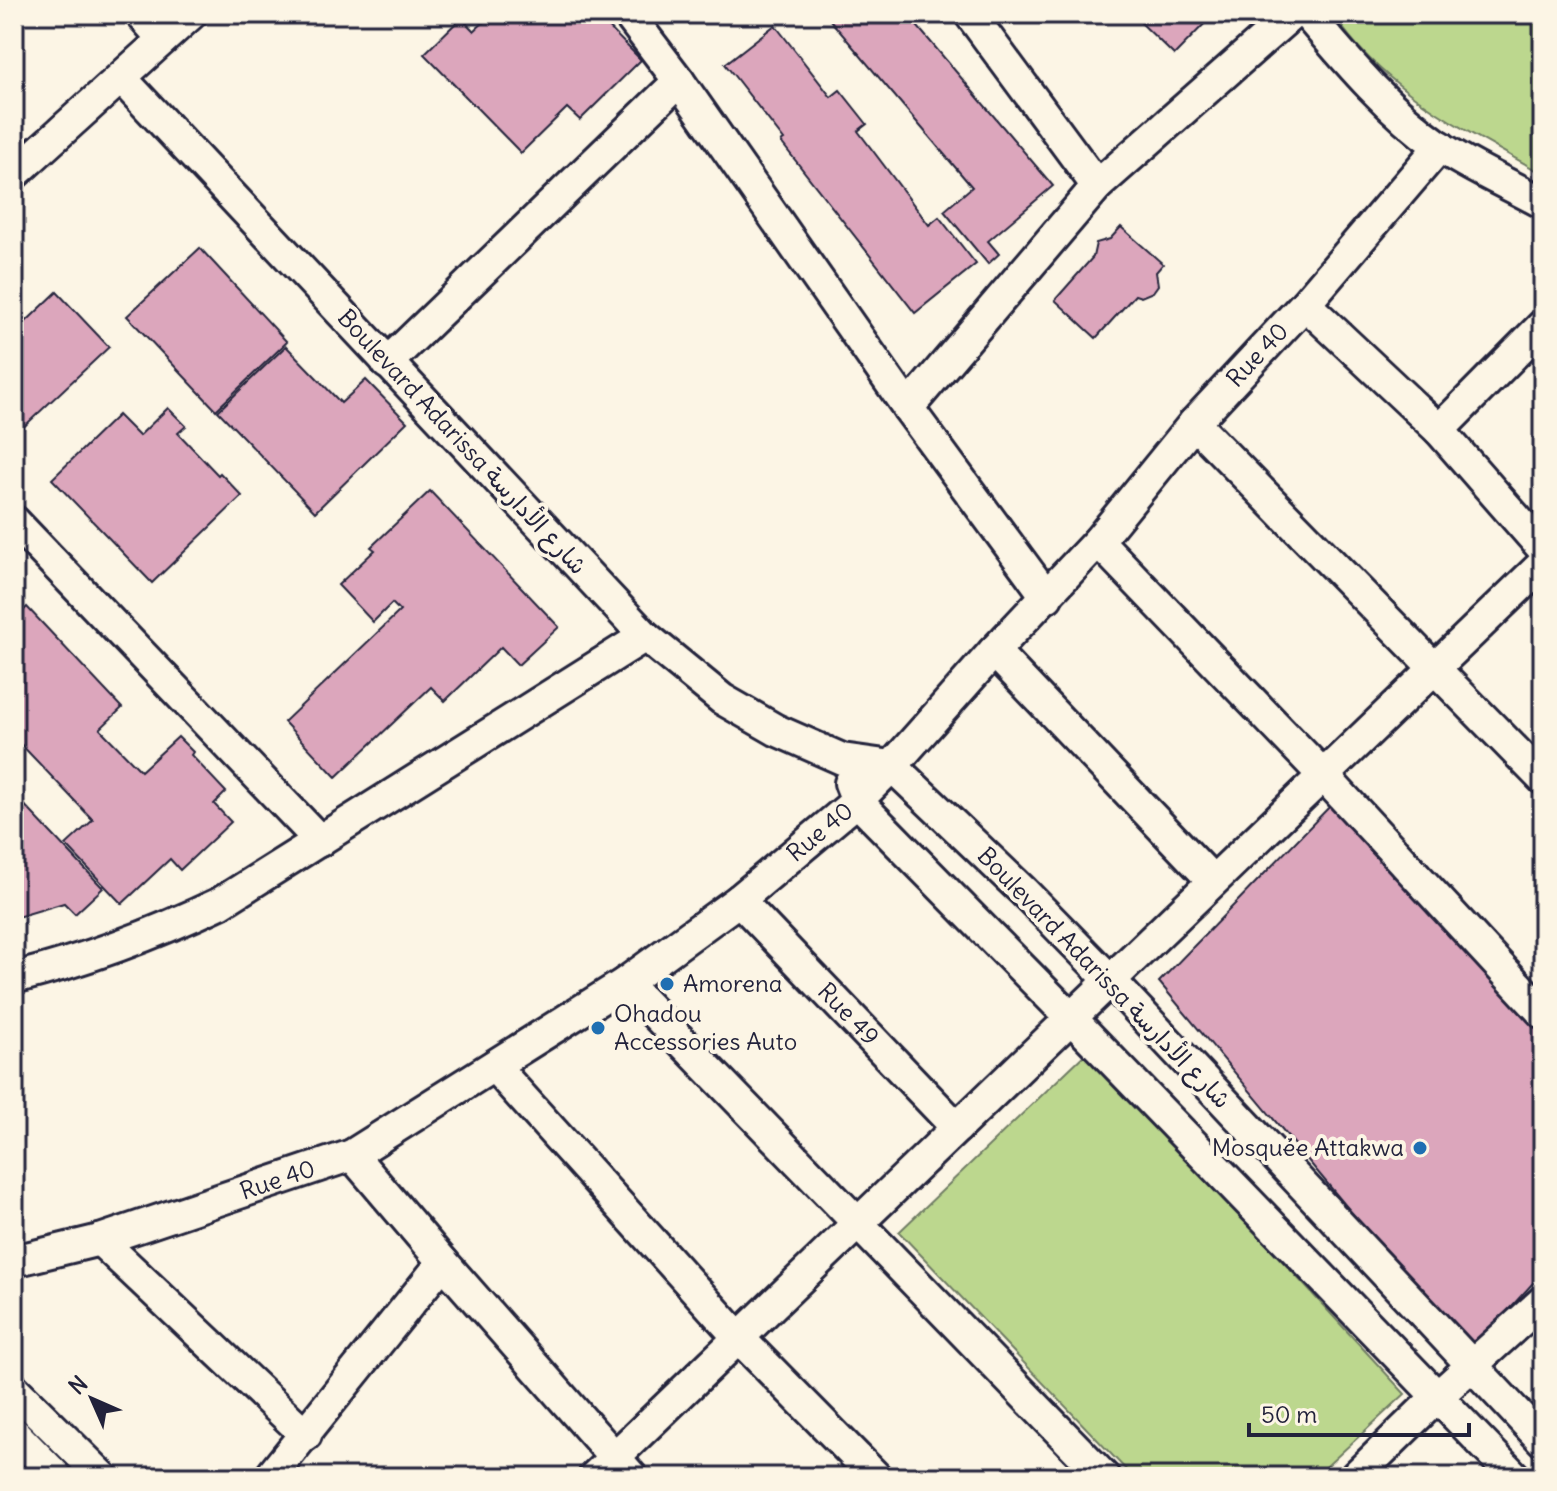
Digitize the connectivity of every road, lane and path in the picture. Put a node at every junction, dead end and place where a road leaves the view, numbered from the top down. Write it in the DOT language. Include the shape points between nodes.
graph roads {
  1 [pos="141,14"];
  2 [pos="191,14"];
  3 [pos="628,14"];
  4 [pos="970,14"];
  5 [pos="1292,14"];
  6 [pos="1307,14"];
  7 [pos="163,39"];
  8 [pos="121,78"];
  9 [pos="679,81"];
  10 [pos="1440,146"];
  11 [pos="14,174"];
  12 [pos="1097,186"];
  13 [pos="1543,203"];
  14 [pos="1305,304"];
  15 [pos="1543,325"];
  16 [pos="387,363"];
  17 [pos="908,408"];
  18 [pos="1194,423"];
  19 [pos="1439,430"];
  20 [pos="14,521"];
  21 [pos="1098,541"];
  22 [pos="1543,549"];
  23 [pos="1543,564"];
  24 [pos="1047,597"];
  25 [pos="645,636"];
  26 [pos="994,651"];
  27 [pos="1433,668"];
  28 [pos="842,759"];
  29 [pos="892,766"];
  30 [pos="1323,775"];
  31 [pos="1543,779"];
  32 [pos="857,801"];
  33 [pos="320,841"];
  34 [pos="1213,881"];
  35 [pos="739,900"];
  36 [pos="14,978"];
  37 [pos="1110,980"];
  38 [pos="625,983"];
  39 [pos="1543,1013"];
  40 [pos="1071,1018"];
  41 [pos="494,1066"];
  42 [pos="957,1128"];
  43 [pos="352,1155"];
  44 [pos="858,1223"];
  45 [pos="100,1240"];
  46 [pos="14,1261"];
  47 [pos="443,1262"];
  48 [pos="1543,1301"];
  49 [pos="739,1338"];
  50 [pos="1472,1365"];
  51 [pos="14,1389"];
  52 [pos="1438,1396"];
  53 [pos="14,1433"];
  54 [pos="306,1435"];
  55 [pos="1543,1441"];
  56 [pos="613,1471"];
  57 [pos="279,1474"];
  58 [pos="57,1477"];
  59 [pos="103,1477"];
  60 [pos="876,1477"];
  61 [pos="1104,1477"];
  62 [pos="1355,1477"];
  63 [pos="1515,1477"];
  1 -- 7 [label="street"];
  2 -- 7 [label="street"];
  3 -- 9 [label="street"];
  4 -- 12 [label="street"];
  5 -- 12 [label="street"];
  6 -- 10 [label="street" via="1389,104"];
  7 -- 8 [label="street"];
  8 -- 11 [label="street"];
  8 -- 16 [label="street, Boulevard Adarissa شارع الأدارسة"];
  9 -- 16 [label="street"];
  9 -- 17 [label="street"];
  10 -- 13 [label="street"];
  10 -- 14 [label="street, Rue 40"];
  12 -- 17 [label="street"];
  14 -- 18 [label="street, Rue 40"];
  14 -- 19 [label="street"];
  15 -- 19 [label="street"];
  16 -- 25 [label="street, Boulevard Adarissa شارع الأدارسة"];
  17 -- 24 [label="street"];
  18 -- 21 [label="street, Rue 40"];
  18 -- 27 [label="street"];
  19 -- 22 [label="street"];
  20 -- 33 [label="street"];
  21 -- 24 [label="street, Rue 40"];
  21 -- 30 [label="street"];
  23 -- 27 [label="street"];
  24 -- 26 [label="street, Rue 40"];
  25 -- 28 [label="street, Boulevard Adarissa شارع الأدارسة" via="722,699"];
  25 -- 33 [label="street"];
  26 -- 29 [label="street, Rue 40"];
  26 -- 34 [label="street"];
  27 -- 30 [label="street"];
  27 -- 31 [label="street"];
  28 -- 29 [label="street, Boulevard Adarissa شارع الأدارسة"];
  28 -- 32 [label="street"];
  29 -- 32 [label="street, Rue 40"];
  29 -- 37 [label="street, Boulevard Adarissa شارع الأدارسة"];
  30 -- 34 [label="street"];
  30 -- 39 [label="street"];
  32 -- 35 [label="street, Rue 40"];
  32 -- 40 [label="street"];
  33 -- 36 [label="street" via="220,903 163,930"];
  34 -- 37 [label="street"];
  35 -- 38 [label="street, Rue 40"];
  35 -- 42 [label="street, Rue 49"];
  37 -- 40 [label="street"];
  37 -- 50 [label="street, Boulevard Adarissa شارع الأدارسة"];
  38 -- 41 [label="street, Rue 40"];
  38 -- 44 [label="street"];
  40 -- 42 [label="street"];
  40 -- 52 [label="street"];
  41 -- 43 [label="street, Rue 40"];
  41 -- 49 [label="street"];
  42 -- 44 [label="street"];
  43 -- 45 [label="street, Rue 40"];
  43 -- 47 [label="street"];
  44 -- 49 [label="street"];
  44 -- 61 [label="street"];
  45 -- 46 [label="street, Rue 40"];
  45 -- 54 [label="street"];
  47 -- 54 [label="street"];
  47 -- 56 [label="street"];
  48 -- 50 [label="street"];
  49 -- 56 [label="street"];
  49 -- 60 [label="street"];
  50 -- 52 [label="street"];
  50 -- 55 [label="street, Boulevard Adarissa شارع الأدارسة"];
  51 -- 59 [label="street"];
  52 -- 62 [label="street"];
  52 -- 63 [label="street"];
  53 -- 58 [label="street"];
  54 -- 57 [label="street"];
}
